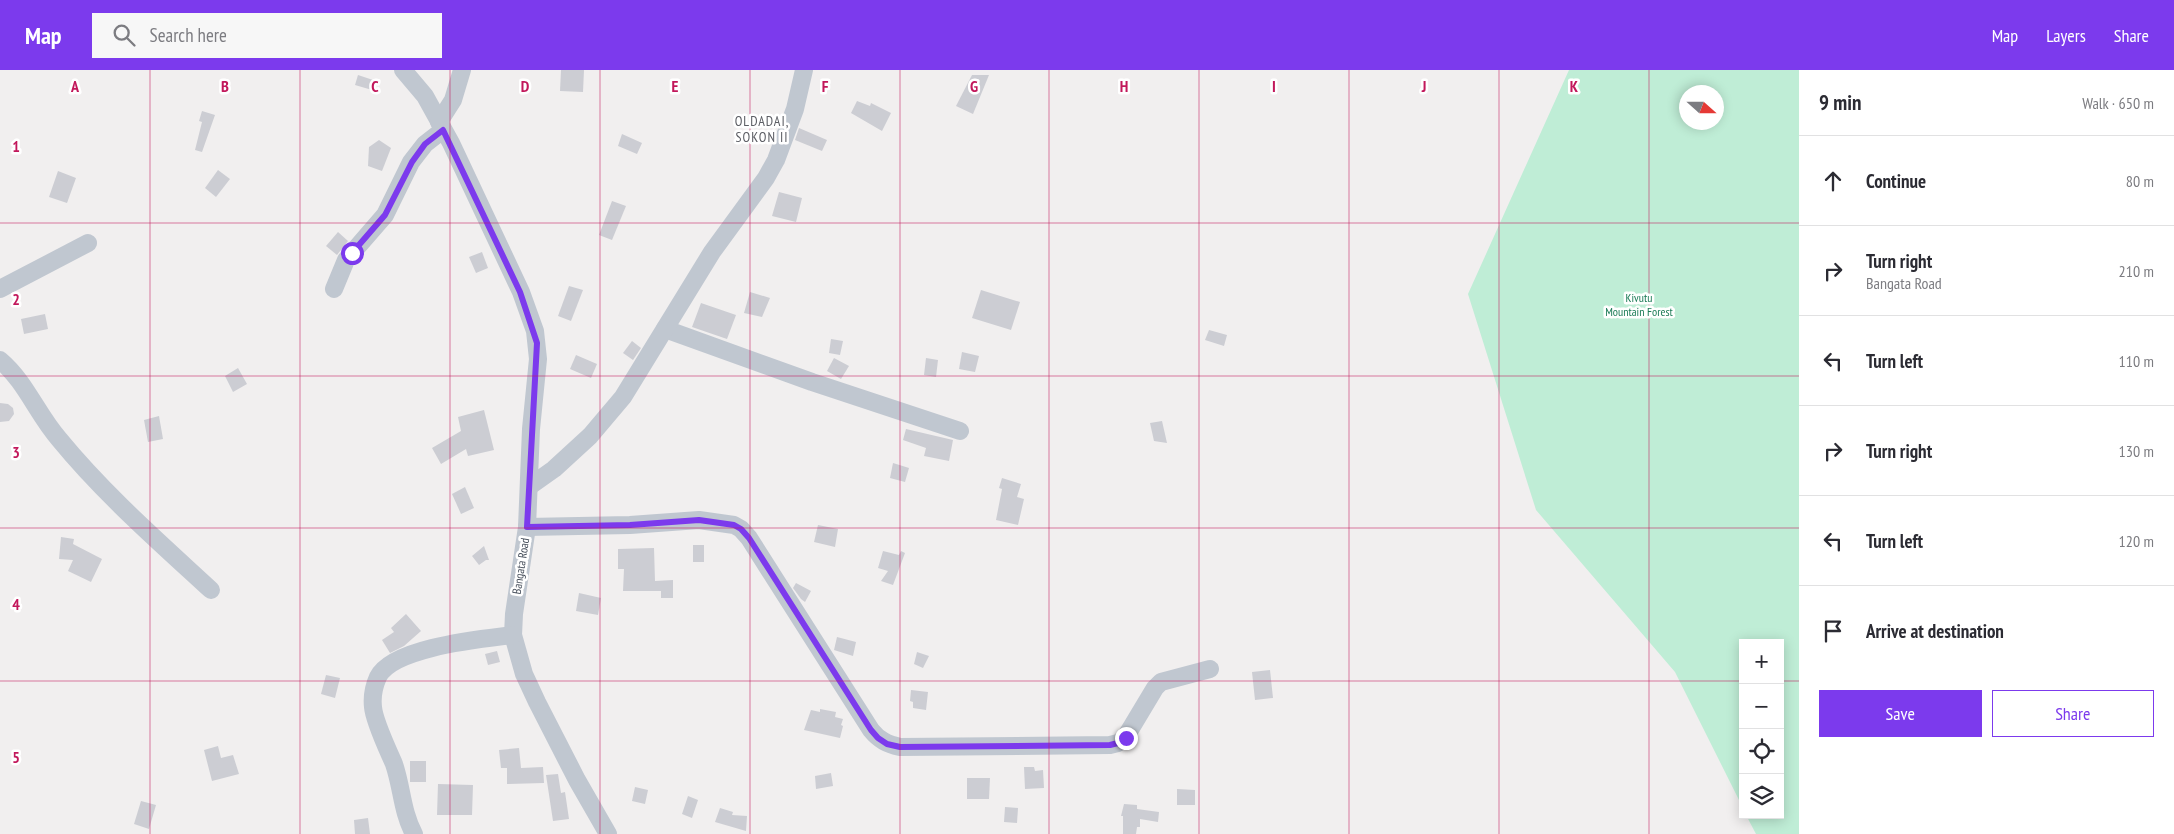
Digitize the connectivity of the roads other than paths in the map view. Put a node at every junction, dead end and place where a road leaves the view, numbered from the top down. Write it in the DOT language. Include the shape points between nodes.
graph roads {
  1 [pos="403,70"];
  2 [pos="462,70"];
  3 [pos="804,70"];
  4 [pos="441,126"];
  5 [pos="88,243"];
  6 [pos="334,288"];
  7 [pos="0,289"];
  8 [pos="665,329"];
  9 [pos="0,360"];
  10 [pos="960,431"];
  11 [pos="530,486"];
  12 [pos="527,527"];
  13 [pos="211,590"];
  14 [pos="513,635"];
  15 [pos="1210,669"];
  16 [pos="414,834"];
  17 [pos="608,834"];
  1 -- 4 [label="street, Bangata Road" via="425,96"];
  2 -- 4 [label="street"];
  3 -- 8 [label="street" via="795,109 776,160 712,252"];
  4 -- 6 [label="street" via="412,162 385,215 346,260"];
  4 -- 11 [label="street, Bangata Road" via="520,292 534,331 538,359 531,429"];
  5 -- 7 [label="street"];
  8 -- 10 [label="street"];
  8 -- 11 [label="street" via="623,397 590,436"];
  9 -- 13 [label="street" via="22,382 57,438 87,472"];
  11 -- 12 [label="street, Bangata Road"];
  12 -- 14 [label="street, Bangata Road"];
  12 -- 15 [label="street" via="699,520 741,529 871,730 887,744 900,747 1118,743 1126,738 1161,682"];
  14 -- 16 [label="street" via="460,641 404,656 378,676 373,708 395,767 406,816"];
  14 -- 17 [label="street, Bangata Road" via="524,674 537,702"];
}
